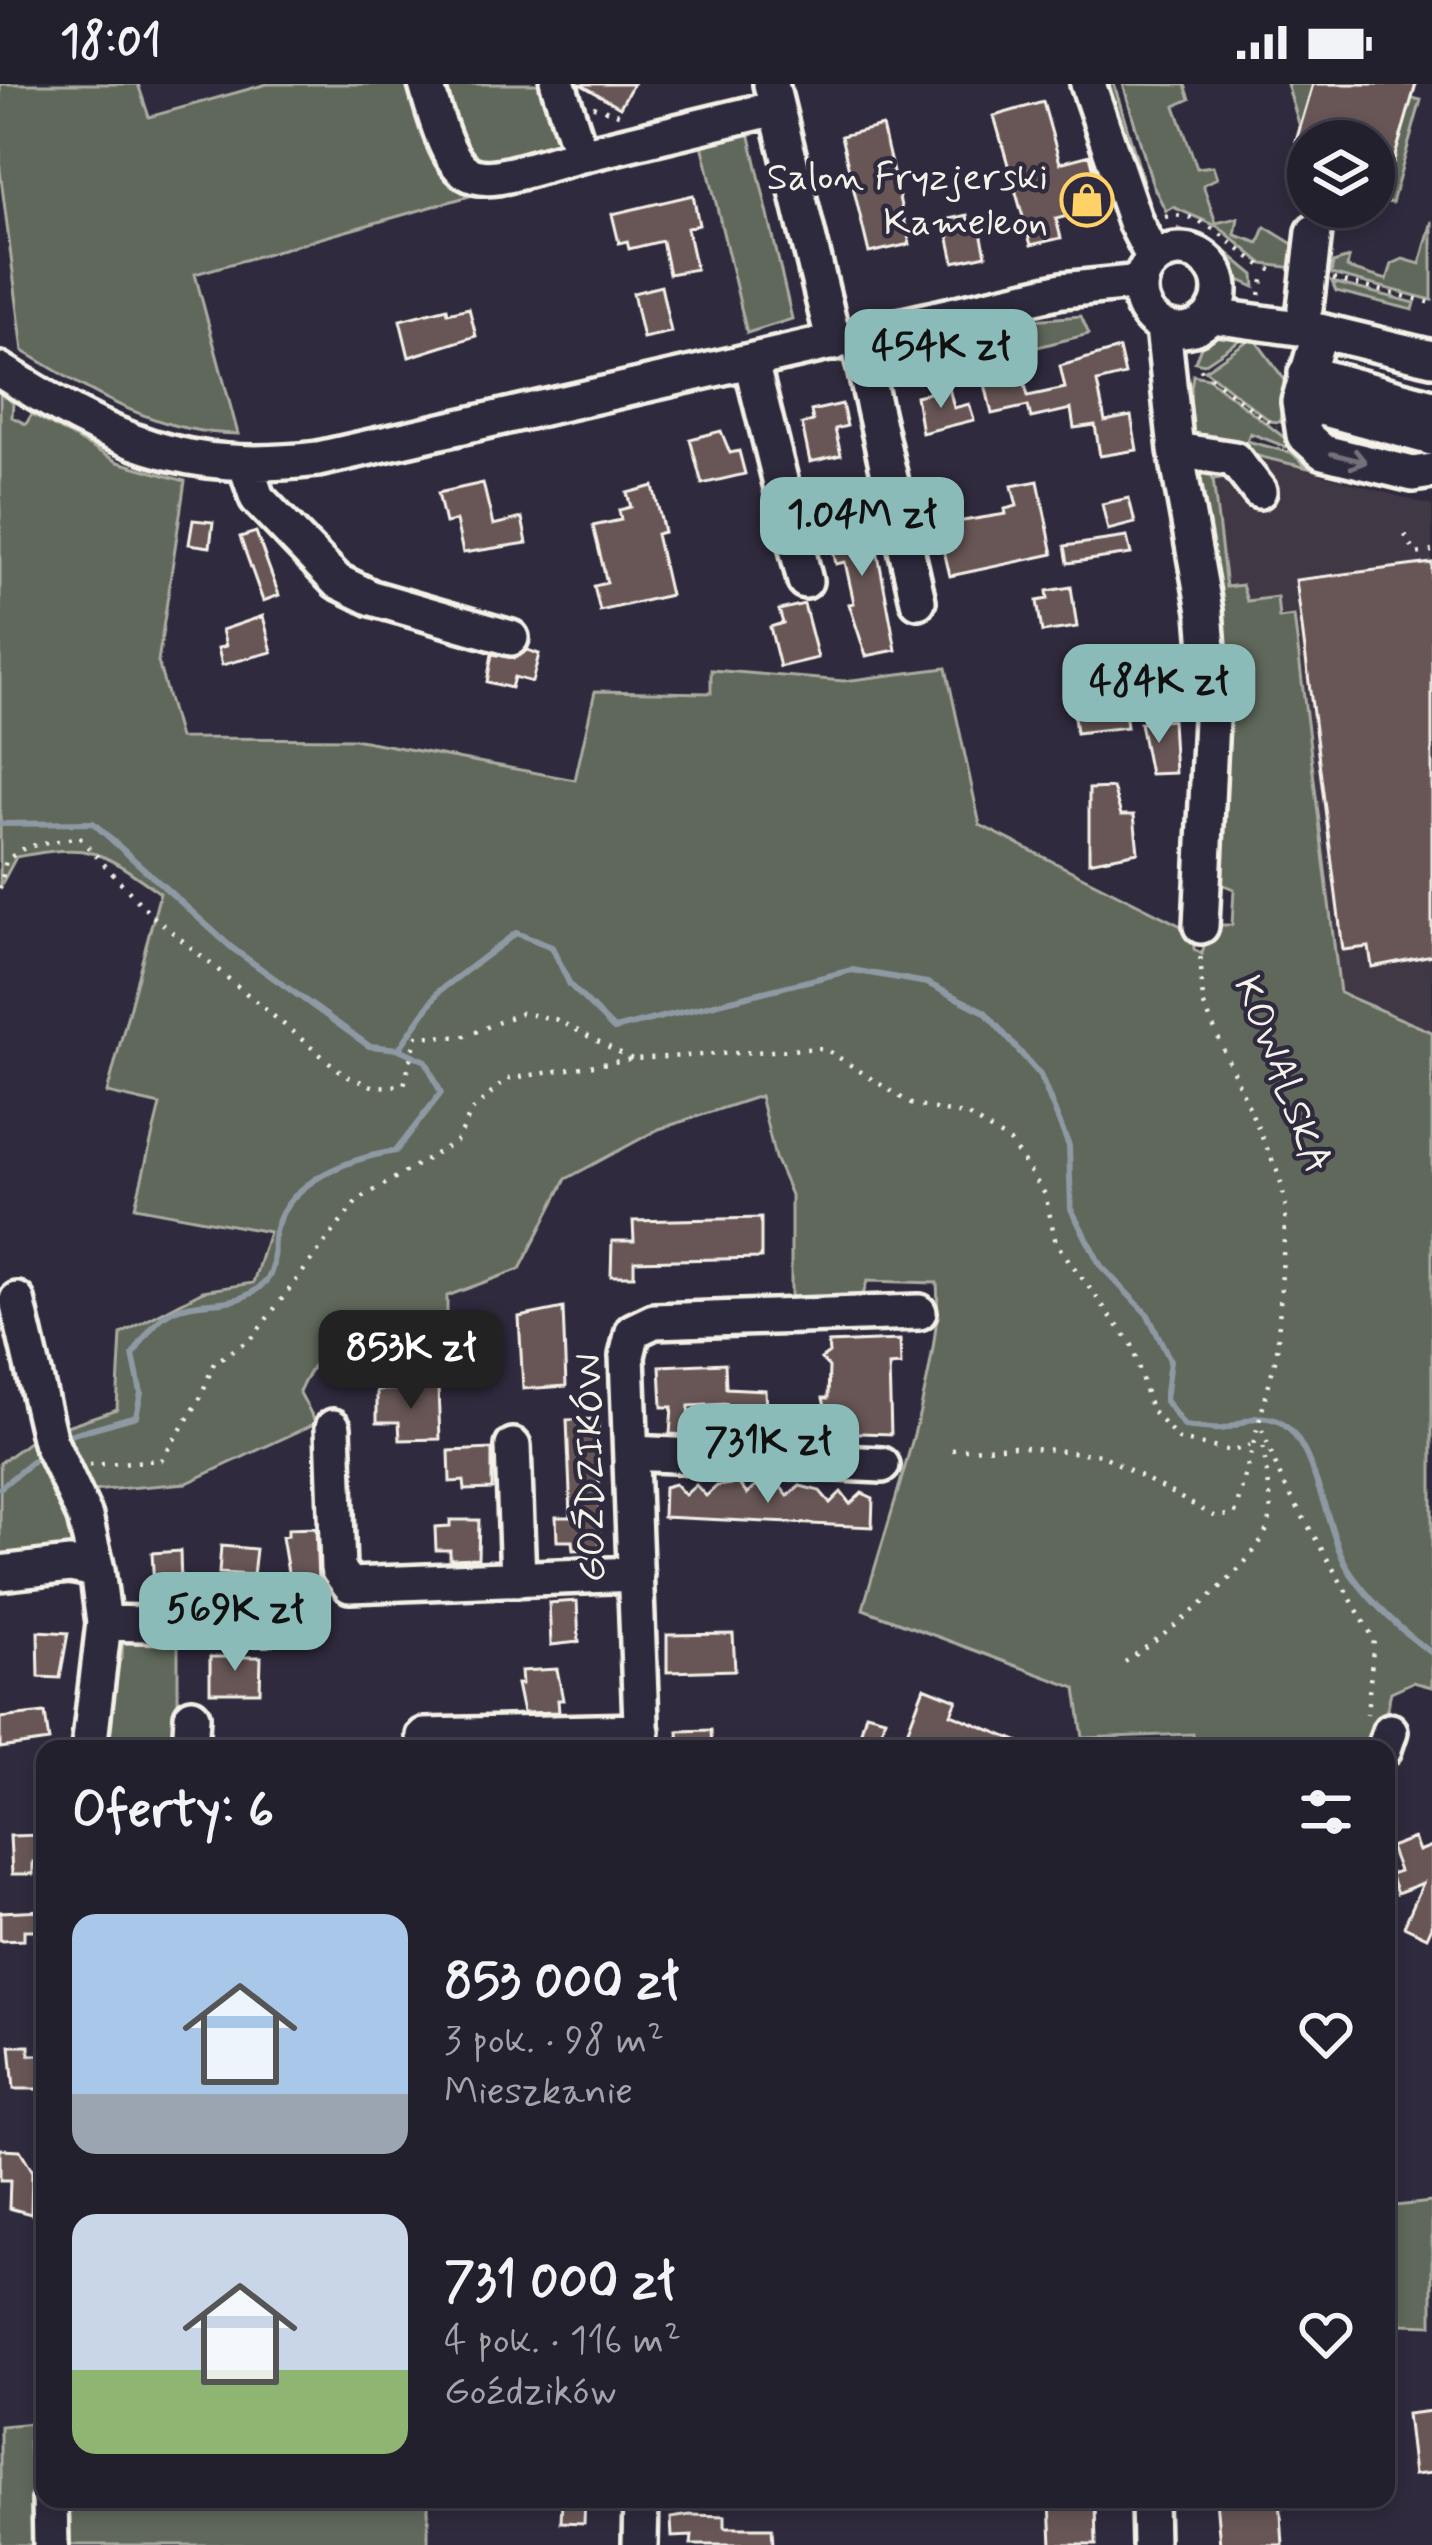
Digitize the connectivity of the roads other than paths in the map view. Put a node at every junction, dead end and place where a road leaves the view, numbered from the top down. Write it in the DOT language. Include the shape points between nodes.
graph roads {
  1 [pos="426,84"];
  2 [pos="1088,84"];
  3 [pos="571,93"];
  4 [pos="773,96"];
  5 [pos="581,155"];
  6 [pos="1115,166"];
  7 [pos="1314,232"];
  8 [pos="1220,278"];
  9 [pos="1156,285"];
  10 [pos="1207,321"];
  11 [pos="1432,338"];
  12 [pos="846,340"];
  13 [pos="1305,352"];
  14 [pos="1432,358"];
  15 [pos="751,362"];
  16 [pos="0,370"];
  17 [pos="1432,376"];
  18 [pos="1173,403"];
  19 [pos="1432,407"];
  20 [pos="1432,438"];
  21 [pos="1176,450"];
  22 [pos="246,466"];
  23 [pos="1432,471"];
  24 [pos="1258,491"];
  25 [pos="805,581"];
  26 [pos="918,601"];
  27 [pos="511,638"];
  28 [pos="1201,926"];
  29 [pos="17,1300"];
  30 [pos="920,1312"];
  31 [pos="334,1427"];
  32 [pos="513,1446"];
  33 [pos="632,1454"];
  34 [pos="882,1466"];
  35 [pos="97,1570"];
  36 [pos="0,1573"];
  37 [pos="636,1574"];
  38 [pos="518,1579"];
  39 [pos="104,1623"];
  40 [pos="266,1627"];
  41 [pos="424,1736"];
  42 [pos="89,1740"];
  43 [pos="642,1740"];
  44 [pos="50,2508"];
  45 [pos="641,2508"];
  46 [pos="1149,2508"];
  47 [pos="51,2545"];
  48 [pos="640,2545"];
  49 [pos="1150,2545"];
  1 -- 5 [label="street" via="444,148 464,172 493,178"];
  2 -- 6 [label="street"];
  3 -- 5 [label="street"];
  4 -- 5 [label="street"];
  4 -- 12 [label="street"];
  6 -- 9 [label="street"];
  6 -- 9 [label="street" via="1155,222"];
  7 -- 13 [label="street"];
  8 -- 9 [label="street" via="1204,257"];
  8 -- 10 [label="street"];
  8 -- 13 [label="street"];
  9 -- 10 [label="street" via="1189,330"];
  9 -- 12 [label="street" via="1019,301"];
  9 -- 18 [label="street"];
  10 -- 13 [label="street"];
  10 -- 18 [label="street"];
  11 -- 13 [label="street"];
  12 -- 15 [label="street"];
  12 -- 26 [label="street"];
  13 -- 14 [label="street"];
  13 -- 17 [label="street"];
  13 -- 19 [label="street"];
  13 -- 20 [label="street"];
  13 -- 23 [label="street, one-way" via="1304,434 1323,452 1413,474"];
  15 -- 22 [label="street" via="318,459"];
  15 -- 25 [label="street"];
  16 -- 22 [label="street" via="117,439 184,460"];
  18 -- 21 [label="street"];
  21 -- 24 [label="street" via="1234,459"];
  21 -- 28 [label="street" via="1212,699"];
  22 -- 27 [label="street" via="257,498 337,581"];
  29 -- 35 [label="street" via="41,1413 85,1517"];
  30 -- 33 [label="street, GOŹDZIKÓW" via="643,1324 628,1342"];
  31 -- 38 [label="street" via="338,1569 350,1586"];
  32 -- 38 [label="street"];
  33 -- 34 [label="street"];
  33 -- 37 [label="street, GOŹDZIKÓW"];
  35 -- 36 [label="street"];
  35 -- 39 [label="street"];
  37 -- 38 [label="street"];
  37 -- 43 [label="street, GOŹDZIKÓW"];
  39 -- 40 [label="street"];
  39 -- 42 [label="street"];
  41 -- 43 [label="street"];
  44 -- 47 [label="street"];
  45 -- 48 [label="street"];
  46 -- 49 [label="street"];
}
